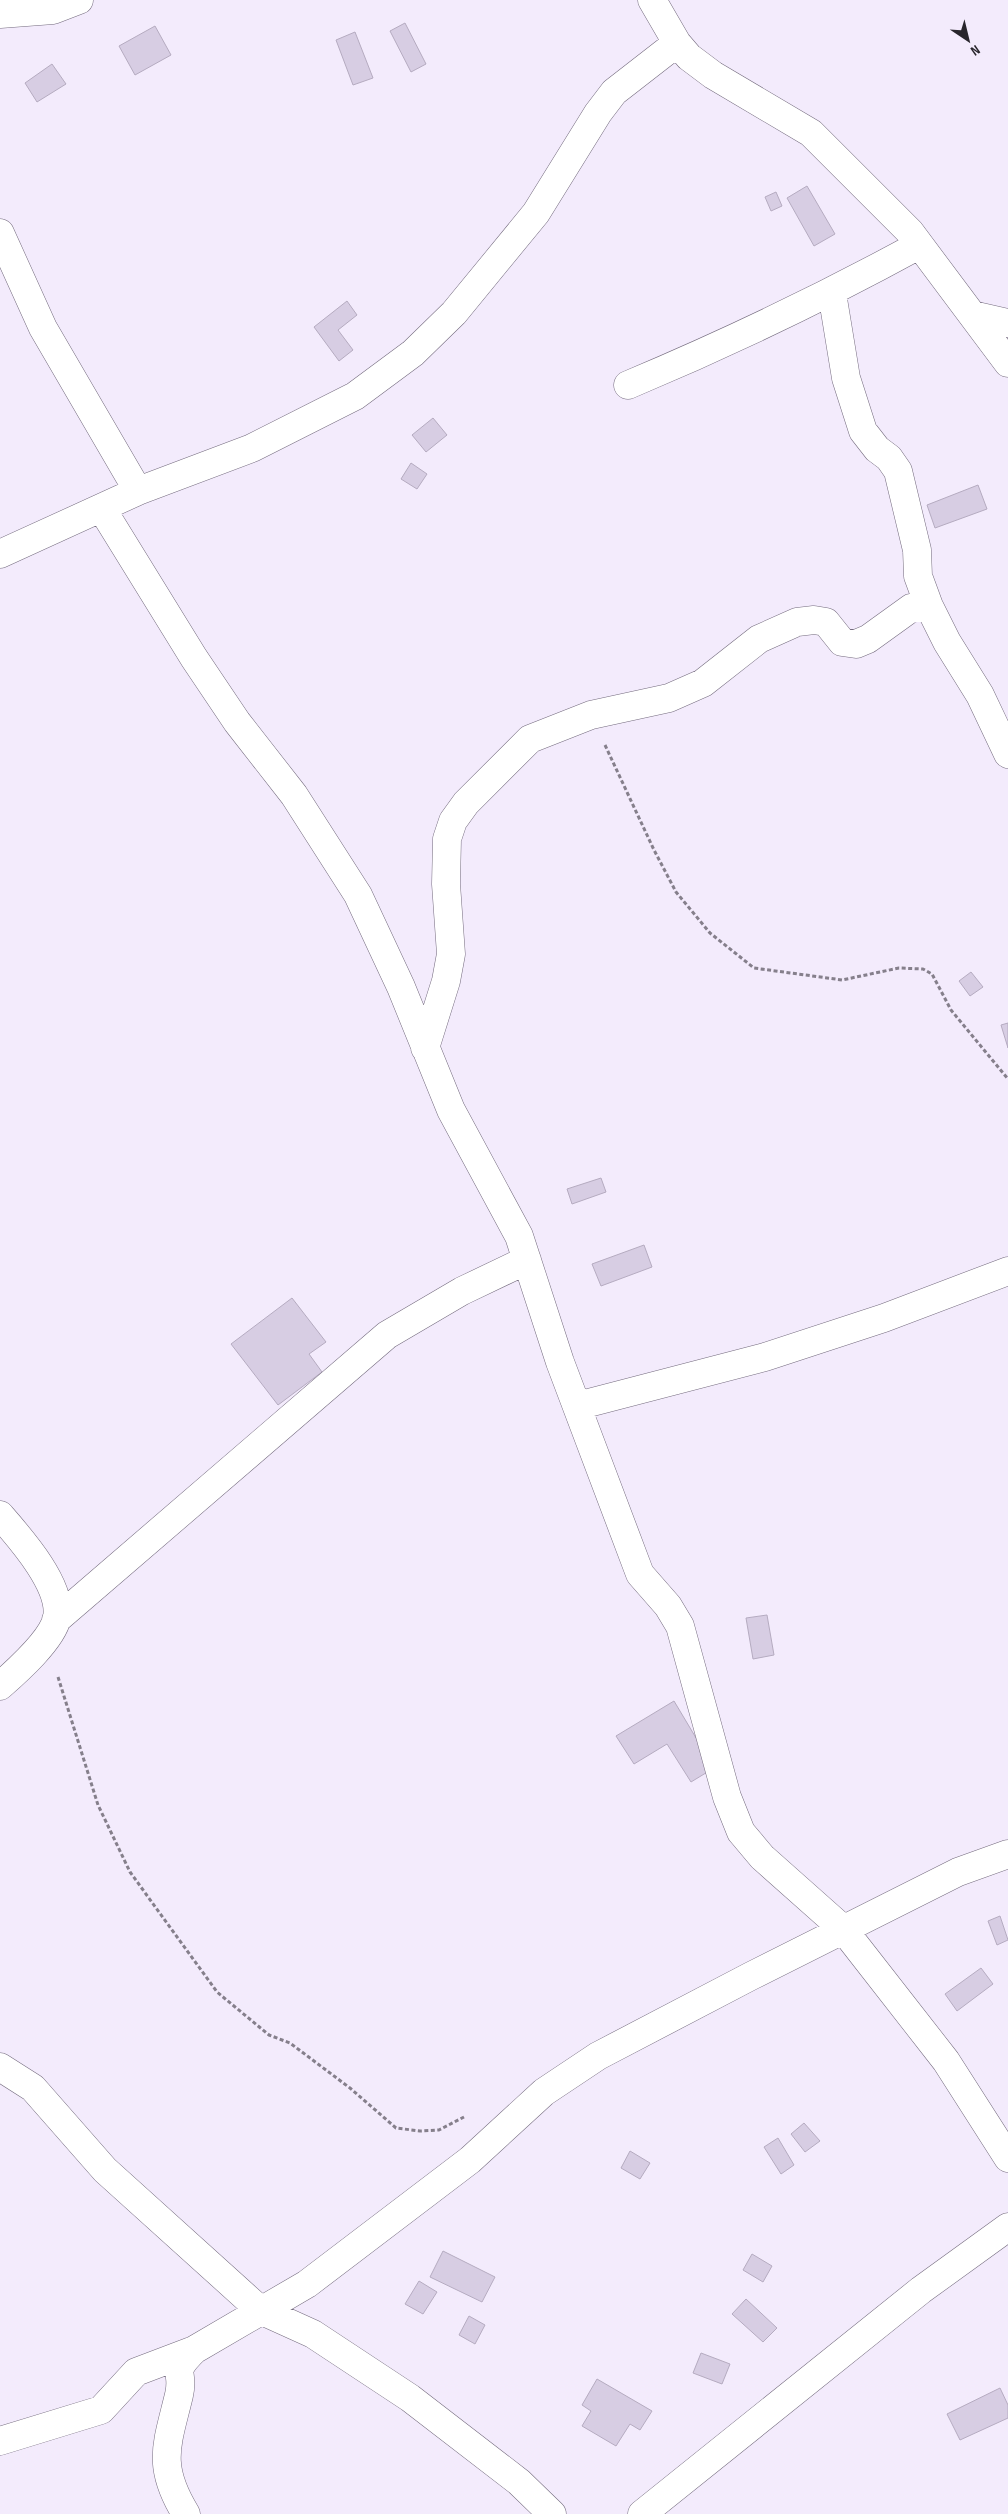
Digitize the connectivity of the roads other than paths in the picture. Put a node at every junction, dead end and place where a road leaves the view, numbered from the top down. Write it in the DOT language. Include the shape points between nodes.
graph roads {
  1 [pos="79,0"];
  2 [pos="652,0"];
  3 [pos="0,14"];
  4 [pos="677,43"];
  5 [pos="0,233"];
  6 [pos="919,245"];
  7 [pos="832,293"];
  8 [pos="972,316"];
  9 [pos="1008,323"];
  10 [pos="1008,363"];
  11 [pos="628,385"];
  12 [pos="138,491"];
  13 [pos="102,509"];
  14 [pos="0,554"];
  15 [pos="929,606"];
  16 [pos="1008,754"];
  17 [pos="425,1048"];
  18 [pos="527,1260"];
  19 [pos="1008,1271"];
  20 [pos="577,1406"];
  21 [pos="0,1516"];
  22 [pos="52,1629"];
  23 [pos="0,1686"];
  24 [pos="1008,1854"];
  25 [pos="843,1929"];
  26 [pos="0,2066"];
  27 [pos="1008,2158"];
  28 [pos="1008,2227"];
  29 [pos="260,2310"];
  30 [pos="194,2350"];
  31 [pos="0,2441"];
  32 [pos="186,2514"];
  33 [pos="552,2514"];
  34 [pos="642,2514"];
  1 -- 3 [label="street" via="53,10"];
  2 -- 4 [label="street"];
  4 -- 6 [label="street" via="713,75 810,132 910,232"];
  4 -- 12 [label="street" via="614,92 598,112 536,213 454,313 413,352 355,396 252,448"];
  5 -- 12 [label="street" via="42,328"];
  6 -- 7 [label="street"];
  6 -- 8 [label="street"];
  7 -- 11 [label="street"];
  7 -- 15 [label="street" via="846,378 862,431 898,471 917,550 918,576"];
  8 -- 9 [label="street"];
  8 -- 10 [label="street"];
  12 -- 13 [label="street"];
  13 -- 14 [label="street"];
  13 -- 17 [label="street" via="194,658 237,722 294,795 358,895"];
  15 -- 16 [label="street" via="980,695"];
  15 -- 17 [label="street" via="911,608 856,644 842,642 826,622 797,622 759,638 704,683 669,698 590,715 530,739 493,774 453,821 447,839 446,884 451,954"];
  17 -- 18 [label="street" via="451,1110 518,1236"];
  18 -- 20 [label="street"];
  18 -- 22 [label="street" via="462,1291 387,1335"];
  19 -- 20 [label="street" via="884,1318 765,1357"];
  20 -- 25 [label="street" via="640,1574 668,1606 680,1626 727,1797 741,1832 762,1857"];
  21 -- 22 [label="street" via="25,1544 48,1580 58,1609"];
  22 -- 23 [label="street"];
  24 -- 25 [label="street" via="958,1872"];
  25 -- 27 [label="street" via="946,2061"];
  25 -- 29 [label="street" via="598,2056 544,2092 470,2160 307,2284"];
  26 -- 29 [label="street" via="34,2088 105,2170"];
  28 -- 34 [label="street" via="921,2290"];
  29 -- 30 [label="street"];
  29 -- 33 [label="street" via="313,2334 410,2398 519,2482"];
  30 -- 31 [label="street" via="136,2372 101,2410"];
  30 -- 32 [label="street" via="178,2369 180,2392 165,2450 168,2469"];
}
